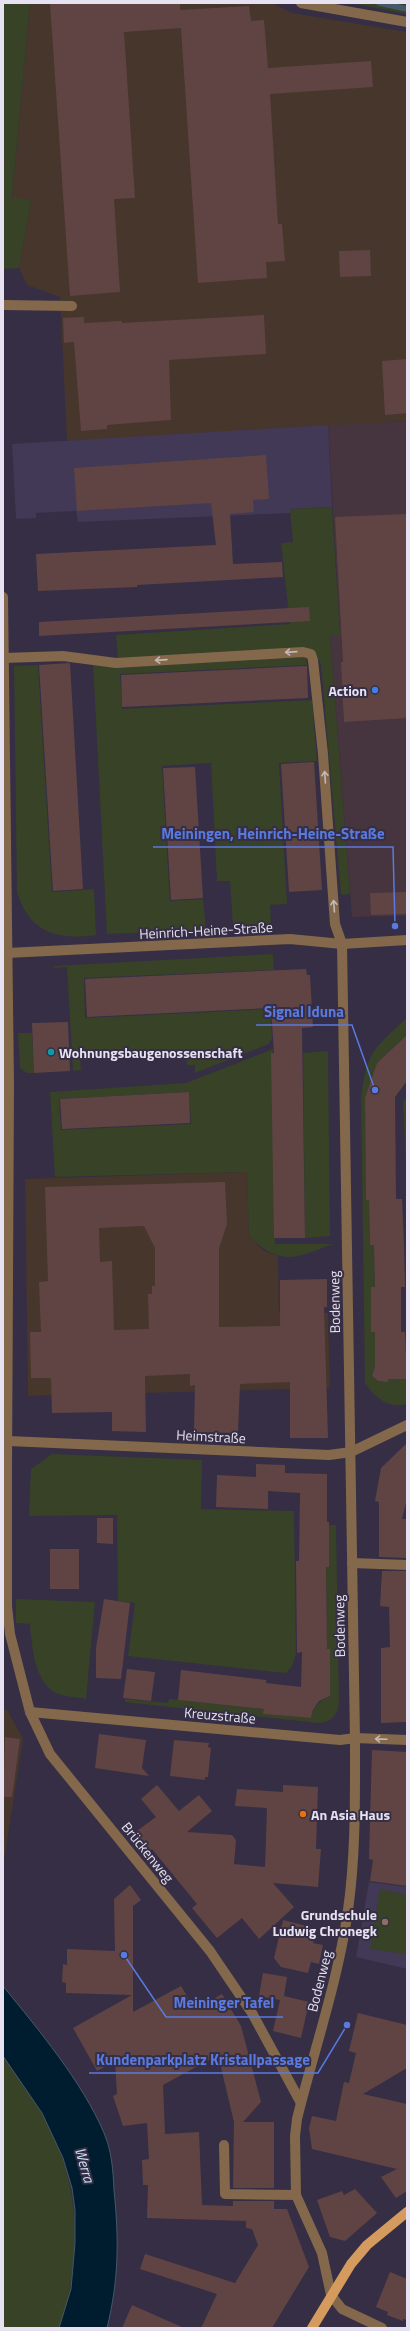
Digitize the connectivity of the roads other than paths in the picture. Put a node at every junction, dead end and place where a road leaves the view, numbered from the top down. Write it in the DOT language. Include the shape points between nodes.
graph roads {
  1 [pos="301,3"];
  2 [pos="407,22"];
  3 [pos="3,305"];
  4 [pos="72,306"];
  5 [pos="3,596"];
  6 [pos="4,658"];
  7 [pos="407,940"];
  8 [pos="342,944"];
  9 [pos="7,953"];
  10 [pos="407,1426"];
  11 [pos="8,1441"];
  12 [pos="351,1452"];
  13 [pos="352,1563"];
  14 [pos="407,1564"];
  15 [pos="30,1712"];
  16 [pos="355,1738"];
  17 [pos="407,1740"];
  18 [pos="301,2103"];
  19 [pos="224,2145"];
  20 [pos="296,2195"];
  21 [pos="407,2212"];
  22 [pos="331,2295"];
  23 [pos="312,2328"];
  24 [pos="382,2328"];
  1 -- 2 [label="street"];
  3 -- 4 [label="street"];
  5 -- 6 [label="street, Brückenweg"];
  8 -- 6 [label="street, Bodenweg, one-way" via="335,924 323,754 314,660 311,654 303,652 116,663 63,656"];
  6 -- 9 [label="street, Brückenweg"];
  7 -- 8 [label="street, Heinrich-Heine-Straße"];
  8 -- 9 [label="street, Heinrich-Heine-Straße" via="290,939"];
  8 -- 12 [label="street, Bodenweg"];
  9 -- 11 [label="street, Brückenweg"];
  10 -- 12 [label="street, Heimstraße"];
  11 -- 12 [label="street, Heimstraße" via="329,1455"];
  11 -- 15 [label="street, Brückenweg" via="7,1606 10,1634"];
  12 -- 13 [label="street, Bodenweg"];
  13 -- 14 [label="street"];
  13 -- 16 [label="street, Bodenweg"];
  15 -- 16 [label="street, Kreuzstraße" via="340,1740"];
  15 -- 18 [label="street, Brückenweg" via="50,1754 210,1951 252,2012"];
  17 -- 16 [label="street, Kreuzstraße, one-way"];
  16 -- 18 [label="street, Bodenweg" via="354,1835 348,1912 334,1979"];
  18 -- 20 [label="street, Bodenweg" via="295,2136"];
  19 -- 20 [label="street" via="225,2194"];
  20 -- 22 [label="street, Bodenweg" via="322,2253"];
  21 -- 22 [label="main road" via="367,2245"];
  22 -- 23 [label="main road"];
  22 -- 24 [label="street" via="342,2309"];
}
